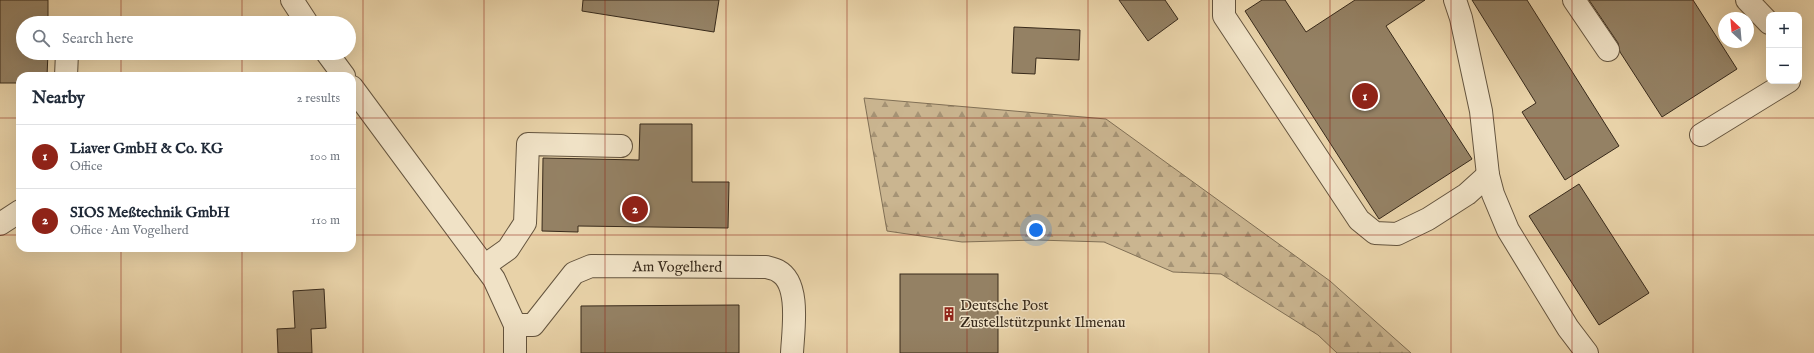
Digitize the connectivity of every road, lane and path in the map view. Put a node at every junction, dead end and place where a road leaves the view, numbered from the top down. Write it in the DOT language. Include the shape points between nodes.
graph roads {
  1 [pos="292,0"];
  2 [pos="1224,0"];
  3 [pos="1455,0"];
  4 [pos="1574,0"];
  5 [pos="1747,0"];
  6 [pos="302,16"];
  7 [pos="1766,20"];
  8 [pos="1608,50"];
  9 [pos="66,60"];
  10 [pos="326,60"];
  11 [pos="66,72"];
  12 [pos="340,72"];
  13 [pos="1784,84"];
  14 [pos="356,92"];
  15 [pos="1701,135"];
  16 [pos="621,146"];
  17 [pos="1488,175"];
  18 [pos="16,214"];
  19 [pos="0,224"];
  20 [pos="484,266"];
  21 [pos="515,325"];
  22 [pos="515,353"];
  23 [pos="792,353"];
  24 [pos="1587,353"];
  1 -- 6 [label="street"];
  2 -- 17 [label="street" via="1224,16 1359,220 1375,233 1397,234 1428,219 1467,194"];
  3 -- 17 [label="street" via="1481,111"];
  4 -- 8 [label="street"];
  5 -- 7 [label="street"];
  9 -- 11 [label="street"];
  10 -- 12 [label="street"];
  13 -- 15 [label="street"];
  14 -- 20 [label="street"];
  16 -- 20 [label="street" via="528,144 525,223 508,248"];
  17 -- 24 [label="street" via="1508,230 1568,328"];
  18 -- 19 [label="street"];
  20 -- 21 [label="street" via="494,279"];
  21 -- 22 [label="street"];
  21 -- 23 [label="street, Am Vogelherd" via="533,325 574,273 591,266 766,267 779,271 788,281 794,296"];
}
